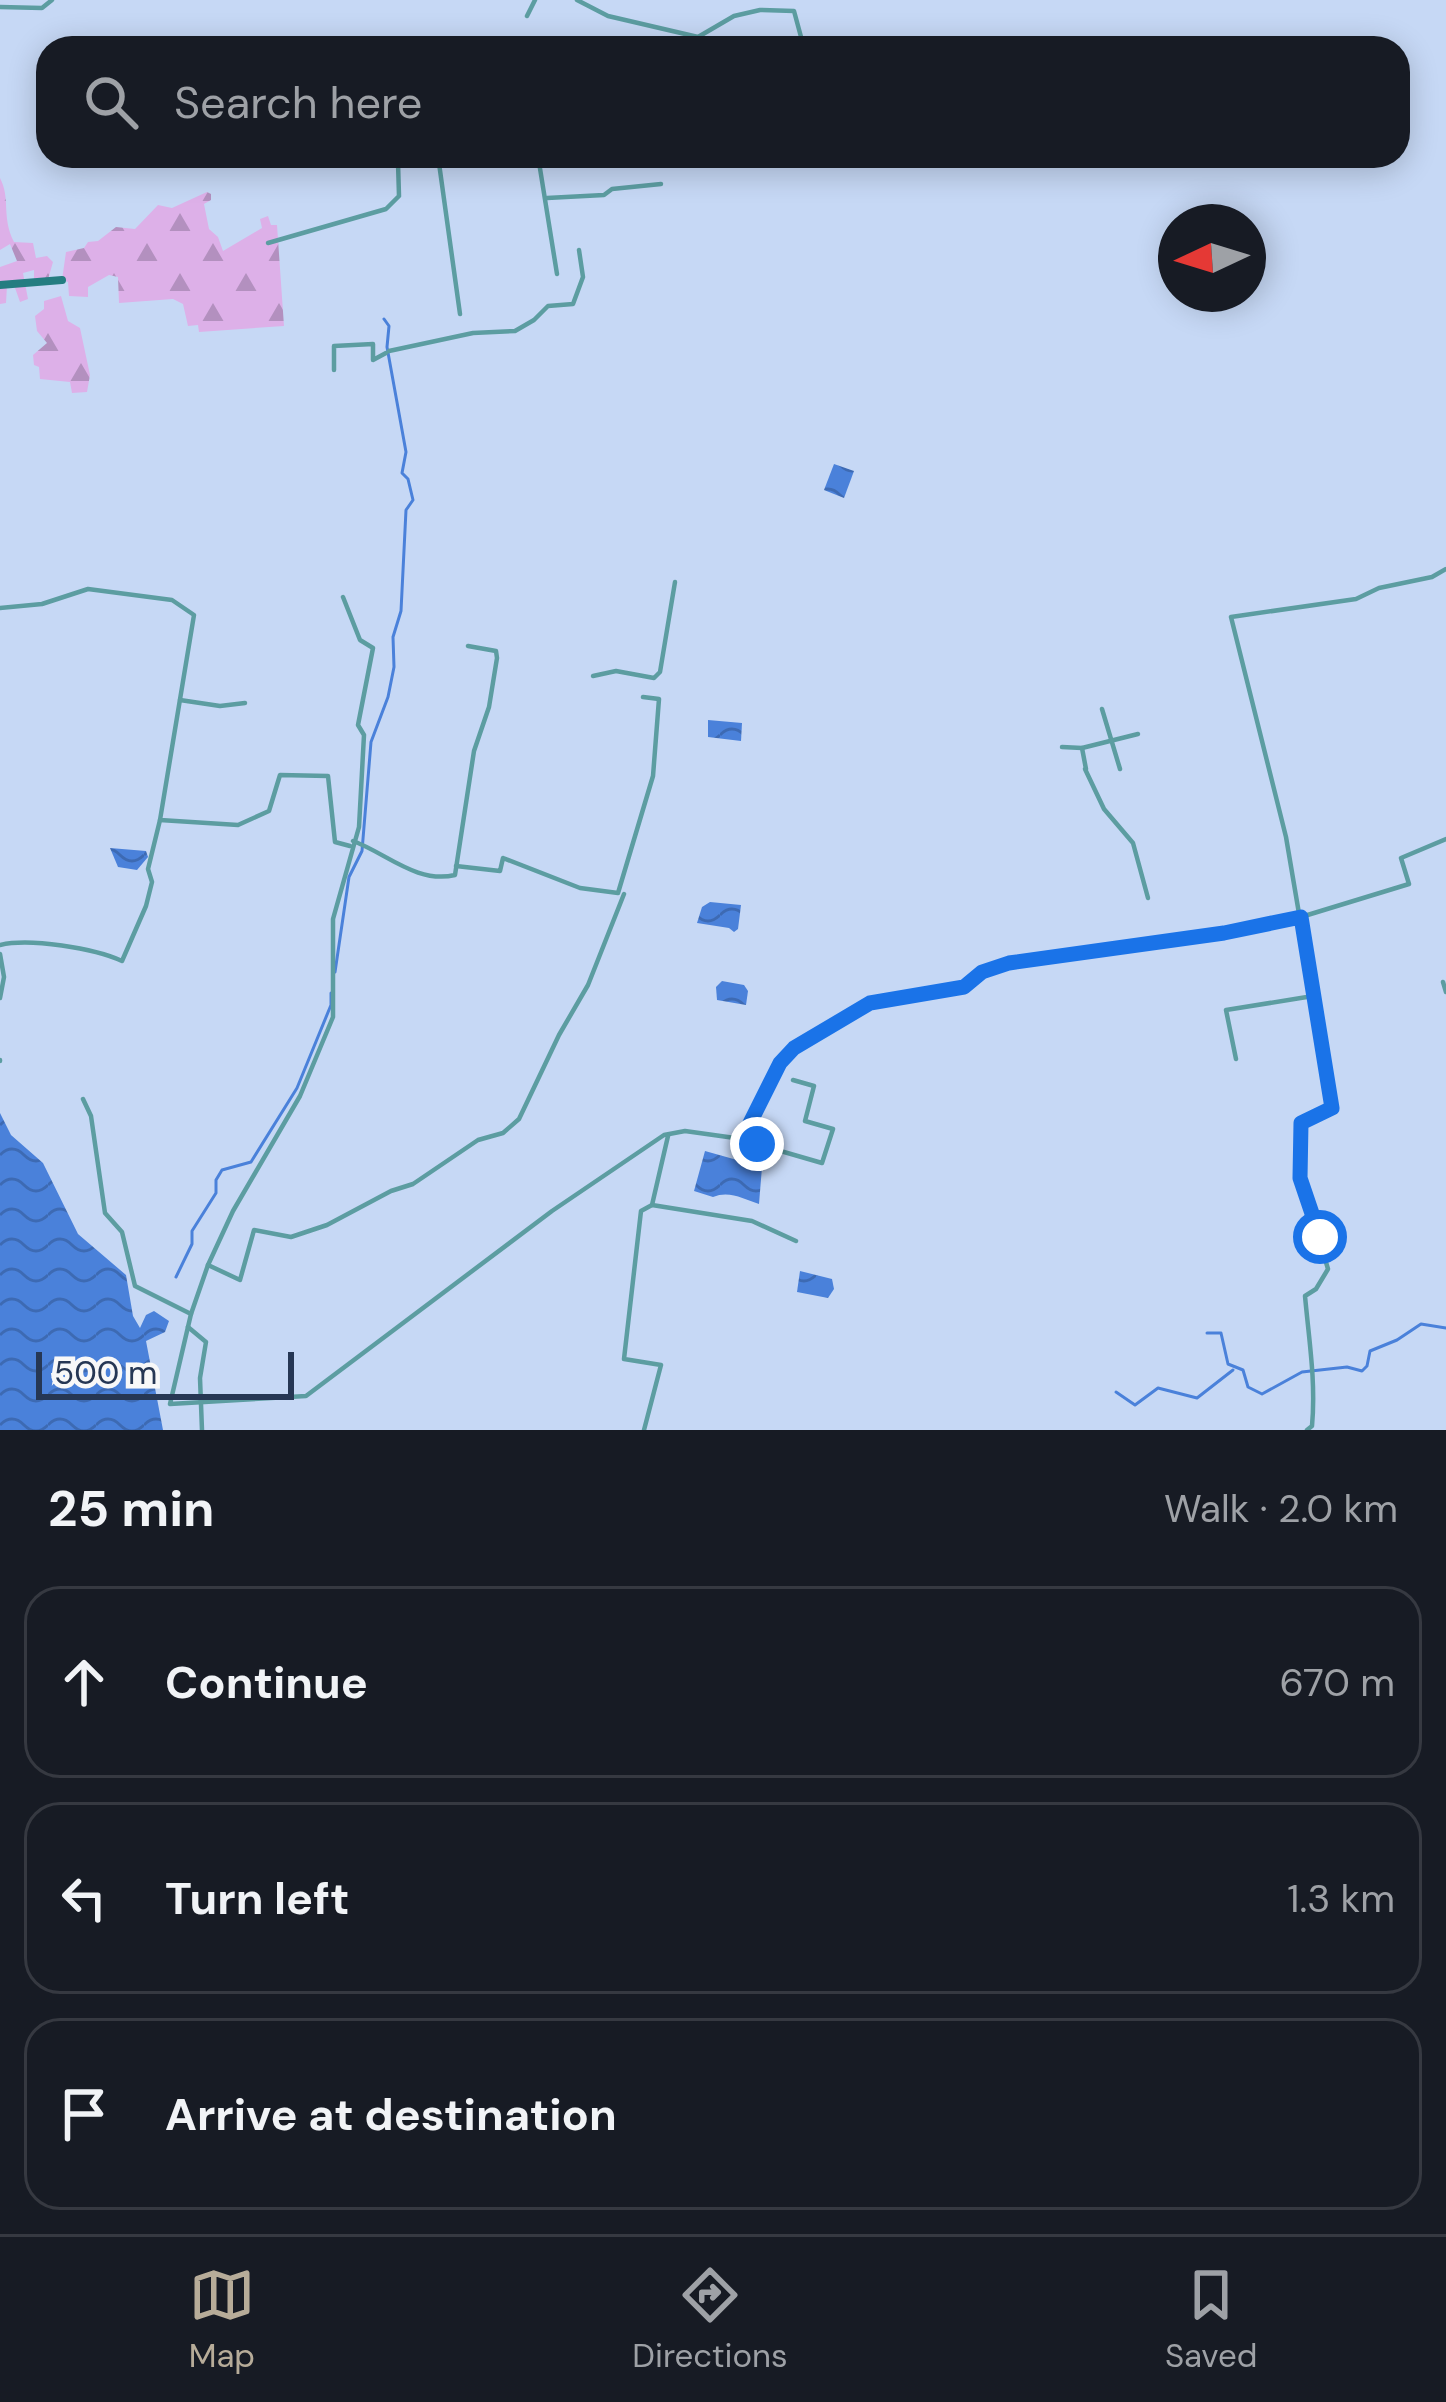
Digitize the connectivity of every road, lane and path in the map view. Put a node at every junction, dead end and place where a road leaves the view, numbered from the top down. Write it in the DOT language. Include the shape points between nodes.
graph roads {
  1 [pos="52,0"];
  2 [pos="535,0"];
  3 [pos="578,0"];
  4 [pos="0,8"];
  5 [pos="526,16"];
  6 [pos="694,36"];
  7 [pos="700,36"];
  8 [pos="801,36"];
  9 [pos="398,168"];
  10 [pos="437,168"];
  11 [pos="541,168"];
  12 [pos="661,184"];
  13 [pos="547,198"];
  14 [pos="268,243"];
  15 [pos="579,250"];
  16 [pos="557,274"];
  17 [pos="62,280"];
  18 [pos="0,285"];
  19 [pos="460,314"];
  20 [pos="334,370"];
  21 [pos="1446,569"];
  22 [pos="675,582"];
  23 [pos="343,597"];
  24 [pos="0,608"];
  25 [pos="468,646"];
  26 [pos="593,676"];
  27 [pos="643,697"];
  28 [pos="180,700"];
  29 [pos="245,704"];
  30 [pos="1102,710"];
  31 [pos="1138,734"];
  32 [pos="1111,740"];
  33 [pos="1062,747"];
  34 [pos="1082,748"];
  35 [pos="1120,769"];
  36 [pos="160,820"];
  37 [pos="1446,838"];
  38 [pos="352,844"];
  39 [pos="456,866"];
  40 [pos="624,894"];
  41 [pos="1148,898"];
  42 [pos="1301,917"];
  43 [pos="0,945"];
  44 [pos="0,954"];
  45 [pos="1443,982"];
  46 [pos="1446,992"];
  47 [pos="1313,996"];
  48 [pos="0,998"];
  49 [pos="1236,1059"];
  50 [pos="793,1080"];
  51 [pos="82,1099"];
  52 [pos="669,1134"];
  53 [pos="742,1139"];
  54 [pos="652,1205"];
  55 [pos="796,1241"];
  56 [pos="208,1265"];
  57 [pos="191,1314"];
  58 [pos="188,1327"];
  59 [pos="201,1403"];
  60 [pos="202,1430"];
  61 [pos="644,1430"];
  62 [pos="1307,1430"];
  1 -- 4 [label="street" via="43,8"];
  2 -- 5 [label="street"];
  3 -- 6 [label="street" via="608,16"];
  7 -- 8 [label="street" via="760,10 794,11"];
  9 -- 14 [label="street" via="399,196 386,208"];
  10 -- 19 [label="street"];
  11 -- 13 [label="street"];
  12 -- 13 [label="street"];
  13 -- 16 [label="street"];
  15 -- 20 [label="street" via="583,277 573,304 548,306 515,331 373,360 373,344 334,346"];
  17 -- 18 [label="street"];
  21 -- 42 [label="street" via="1356,599 1231,615"];
  22 -- 26 [label="street" via="660,672"];
  23 -- 38 [label="street" via="360,640 373,648 358,725 364,735"];
  24 -- 28 [label="street" via="76,590 172,600 194,615"];
  25 -- 39 [label="street" via="496,650 497,658"];
  27 -- 39 [label="street" via="659,699 653,776 619,893 580,888 503,858 500,871"];
  28 -- 29 [label="street"];
  28 -- 36 [label="street"];
  30 -- 32 [label="street"];
  31 -- 32 [label="street"];
  32 -- 34 [label="street"];
  32 -- 35 [label="street"];
  33 -- 34 [label="street"];
  34 -- 41 [label="street" via="1104,809 1133,843"];
  36 -- 38 [label="street" via="238,825 269,812 280,775 328,776 335,842"];
  36 -- 43 [label="street" via="146,906 122,961 86,947"];
  37 -- 42 [label="street" via="1401,858 1408,884"];
  38 -- 39 [label="street" via="403,868 451,878"];
  38 -- 56 [label="street" via="333,919 333,1017 300,1096"];
  40 -- 56 [label="street" via="519,1119 327,1226 291,1237 254,1230 240,1280"];
  42 -- 47 [label="street"];
  42 -- 53 [label="street" via="1009,963 964,987 870,1003 794,1048"];
  44 -- 48 [label="street"];
  45 -- 46 [label="street"];
  47 -- 49 [label="street" via="1226,1010"];
  47 -- 62 [label="street" via="1332,1108 1301,1123 1300,1178 1328,1269 1304,1297 1312,1365"];
  50 -- 53 [label="street" via="814,1086 805,1121 832,1129 822,1163"];
  51 -- 57 [label="street" via="105,1213 122,1232 135,1286"];
  52 -- 53 [label="street"];
  52 -- 54 [label="street"];
  52 -- 59 [label="street" via="552,1210 306,1396"];
  54 -- 55 [label="street" via="752,1221"];
  54 -- 61 [label="street" via="641,1211 624,1359 661,1366"];
  56 -- 57 [label="street"];
  57 -- 58 [label="street"];
  58 -- 59 [label="street" via="206,1342"];
  58 -- 59 [label="street" via="170,1403"];
  59 -- 60 [label="street"];
}
